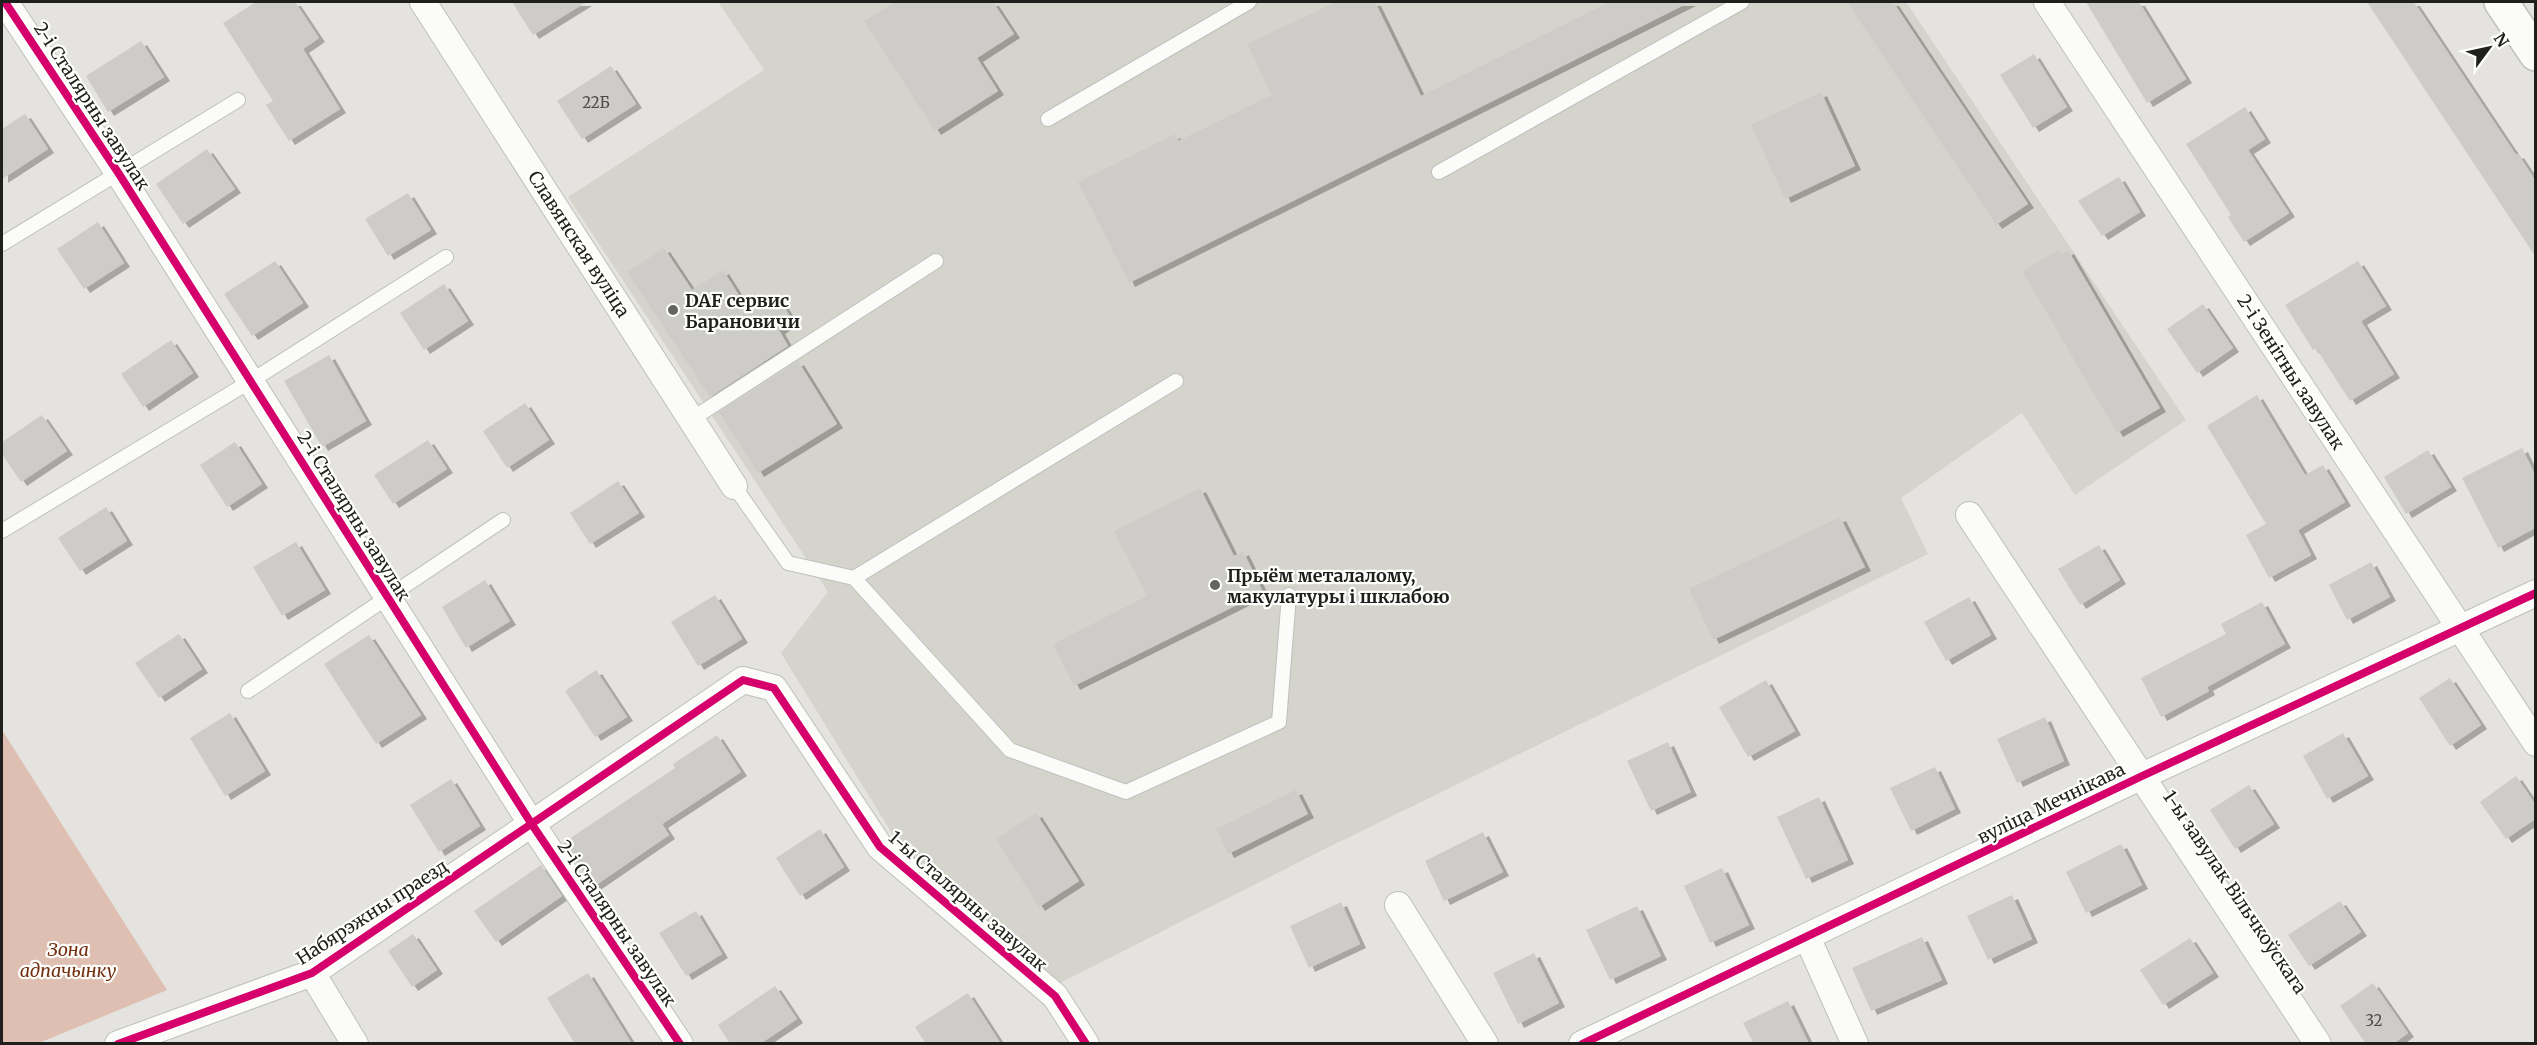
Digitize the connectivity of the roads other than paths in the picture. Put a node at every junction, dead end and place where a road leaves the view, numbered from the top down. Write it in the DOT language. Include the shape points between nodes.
graph roads {
  1 [pos="5,2"];
  2 [pos="423,2"];
  3 [pos="1249,2"];
  4 [pos="1742,2"];
  5 [pos="2047,2"];
  6 [pos="2500,2"];
  7 [pos="2535,54"];
  8 [pos="238,100"];
  9 [pos="1048,119"];
  10 [pos="1439,172"];
  11 [pos="119,174"];
  12 [pos="2,244"];
  13 [pos="446,257"];
  14 [pos="936,261"];
  15 [pos="250,381"];
  16 [pos="1176,381"];
  17 [pos="692,419"];
  18 [pos="734,486"];
  19 [pos="1969,515"];
  20 [pos="503,520"];
  21 [pos="2,531"];
  22 [pos="854,578"];
  23 [pos="2535,593"];
  24 [pos="1289,595"];
  25 [pos="389,599"];
  26 [pos="2461,629"];
  27 [pos="248,691"];
  28 [pos="2535,743"];
  29 [pos="2140,777"];
  30 [pos="531,823"];
  31 [pos="1398,905"];
  32 [pos="1807,937"];
  33 [pos="312,974"];
  34 [pos="118,1044"];
  35 [pos="355,1044"];
  36 [pos="680,1044"];
  37 [pos="1086,1044"];
  38 [pos="1485,1044"];
  39 [pos="1582,1044"];
  40 [pos="1855,1044"];
  41 [pos="2318,1044"];
  1 -- 11 [label="street, 2-і Сталярны завулак"];
  2 -- 17 [label="street, Славянская вуліца"];
  3 -- 9 [label="lane"];
  4 -- 10 [label="lane"];
  5 -- 26 [label="street, 2-і Зенітны завулак"];
  6 -- 7 [label="main road"];
  8 -- 11 [label="lane"];
  11 -- 12 [label="lane"];
  11 -- 15 [label="street, 2-і Сталярны завулак"];
  13 -- 15 [label="lane"];
  14 -- 17 [label="lane"];
  15 -- 21 [label="lane"];
  15 -- 25 [label="street, 2-і Сталярны завулак"];
  16 -- 22 [label="lane"];
  17 -- 18 [label="street, Славянская вуліца"];
  18 -- 22 [label="lane" via="788,563"];
  19 -- 29 [label="street, 1-ы завулак Вільчкоўскага"];
  20 -- 25 [label="lane"];
  22 -- 24 [label="lane" via="1010,750 1126,792 1279,722"];
  23 -- 26 [label="street, вуліца Мечнікава"];
  25 -- 27 [label="lane"];
  25 -- 30 [label="street, 2-і Сталярны завулак"];
  26 -- 28 [label="street, 2-і Зенітны завулак"];
  26 -- 29 [label="street, вуліца Мечнікава"];
  29 -- 32 [label="street, вуліца Мечнікава"];
  29 -- 41 [label="street, 1-ы завулак Вільчкоўскага"];
  30 -- 33 [label="street, Набярэжны праезд"];
  30 -- 36 [label="street, 2-і Сталярны завулак"];
  30 -- 37 [label="street, 1-ы Сталярны завулак" via="743,680 774,688 880,847 1055,996"];
  31 -- 38 [label="street"];
  32 -- 39 [label="street, вуліца Мечнікава"];
  32 -- 40 [label="street"];
  33 -- 34 [label="street, Набярэжны праезд"];
  33 -- 35 [label="street"];
}
